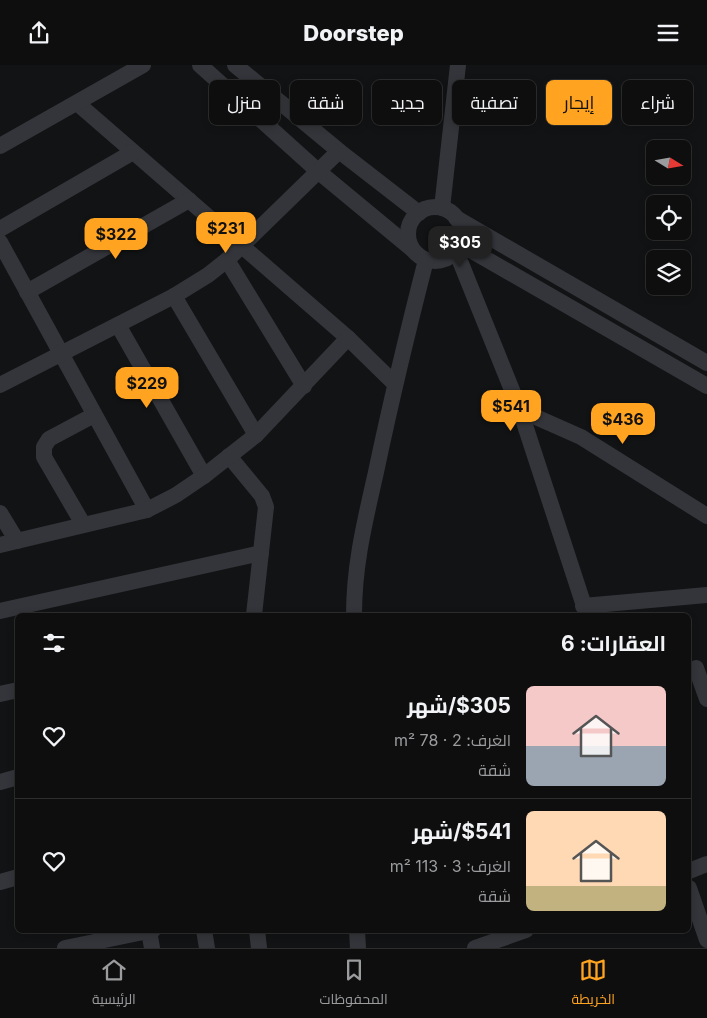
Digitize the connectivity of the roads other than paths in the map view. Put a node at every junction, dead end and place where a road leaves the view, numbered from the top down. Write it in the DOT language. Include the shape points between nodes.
graph roads {
  1 [pos="143,65"];
  2 [pos="200,65"];
  3 [pos="234,65"];
  4 [pos="458,65"];
  5 [pos="76,103"];
  6 [pos="0,145"];
  7 [pos="339,151"];
  8 [pos="134,152"];
  9 [pos="318,172"];
  10 [pos="189,201"];
  11 [pos="442,208"];
  12 [pos="419,213"];
  13 [pos="456,218"];
  14 [pos="0,229"];
  15 [pos="0,242"];
  16 [pos="241,247"];
  17 [pos="458,247"];
  18 [pos="412,249"];
  19 [pos="228,260"];
  20 [pos="426,260"];
  21 [pos="27,292"];
  22 [pos="174,296"];
  23 [pos="118,325"];
  24 [pos="348,338"];
  25 [pos="60,353"];
  26 [pos="707,363"];
  27 [pos="394,384"];
  28 [pos="0,385"];
  29 [pos="304,386"];
  30 [pos="707,386"];
  31 [pos="520,410"];
  32 [pos="94,415"];
  33 [pos="256,435"];
  34 [pos="230,456"];
  35 [pos="204,476"];
  36 [pos="147,510"];
  37 [pos="0,513"];
  38 [pos="707,516"];
  39 [pos="83,524"];
  40 [pos="17,541"];
  41 [pos="0,545"];
  42 [pos="261,553"];
  43 [pos="707,595"];
  44 [pos="585,610"];
  45 [pos="0,611"];
  46 [pos="254,613"];
  47 [pos="354,613"];
  48 [pos="697,668"];
  49 [pos="15,691"];
  50 [pos="0,694"];
  51 [pos="707,699"];
  52 [pos="15,778"];
  53 [pos="0,782"];
  54 [pos="707,864"];
  55 [pos="691,870"];
  56 [pos="15,878"];
  57 [pos="0,882"];
  58 [pos="691,894"];
  59 [pos="122,933"];
  60 [pos="151,933"];
  61 [pos="204,933"];
  62 [pos="257,933"];
  63 [pos="357,933"];
  64 [pos="518,933"];
  65 [pos="102,935"];
  66 [pos="707,940"];
  67 [pos="65,948"];
  68 [pos="152,948"];
  69 [pos="207,948"];
  70 [pos="259,948"];
  71 [pos="358,948"];
  72 [pos="475,948"];
  1 -- 5 [label="street"];
  2 -- 9 [label="street"];
  3 -- 7 [label="street"];
  4 -- 11 [label="street"];
  5 -- 6 [label="street"];
  5 -- 8 [label="street"];
  7 -- 9 [label="street"];
  7 -- 12 [label="street"];
  8 -- 10 [label="street"];
  8 -- 14 [label="street"];
  9 -- 16 [label="street"];
  9 -- 18 [label="street"];
  10 -- 16 [label="street"];
  10 -- 21 [label="street"];
  11 -- 12 [label="street" via="430,208"];
  11 -- 13 [label="street"];
  12 -- 18 [label="street" via="408,230"];
  13 -- 17 [label="street" via="462,235"];
  13 -- 26 [label="street"];
  15 -- 21 [label="street"];
  16 -- 19 [label="street"];
  16 -- 24 [label="street"];
  17 -- 20 [label="street" via="447,258"];
  17 -- 30 [label="street"];
  17 -- 31 [label="street"];
  18 -- 20 [label="street"];
  19 -- 22 [label="street"];
  19 -- 29 [label="street"];
  20 -- 27 [label="street"];
  21 -- 25 [label="street"];
  22 -- 23 [label="street"];
  22 -- 33 [label="street"];
  23 -- 25 [label="street"];
  23 -- 35 [label="street"];
  24 -- 27 [label="street"];
  24 -- 29 [label="street"];
  25 -- 28 [label="street"];
  25 -- 32 [label="street"];
  27 -- 47 [label="street" via="358,557"];
  29 -- 33 [label="street"];
  31 -- 38 [label="street" via="581,437"];
  31 -- 44 [label="street"];
  32 -- 36 [label="street"];
  32 -- 39 [label="street" via="49,439 44,447 44,457"];
  33 -- 34 [label="street"];
  34 -- 35 [label="street"];
  34 -- 42 [label="street" via="265,502"];
  35 -- 36 [label="street"];
  36 -- 39 [label="street"];
  37 -- 40 [label="street"];
  39 -- 40 [label="street"];
  40 -- 41 [label="street"];
  42 -- 45 [label="street"];
  42 -- 46 [label="street"];
  43 -- 44 [label="street"];
  48 -- 51 [label="street"];
  49 -- 50 [label="street"];
  52 -- 53 [label="street"];
  54 -- 55 [label="street"];
  56 -- 57 [label="street"];
  58 -- 66 [label="street"];
  59 -- 65 [label="street"];
  60 -- 68 [label="street"];
  61 -- 69 [label="street"];
  62 -- 70 [label="street"];
  63 -- 71 [label="street"];
  64 -- 72 [label="street"];
  65 -- 67 [label="street"];
}
